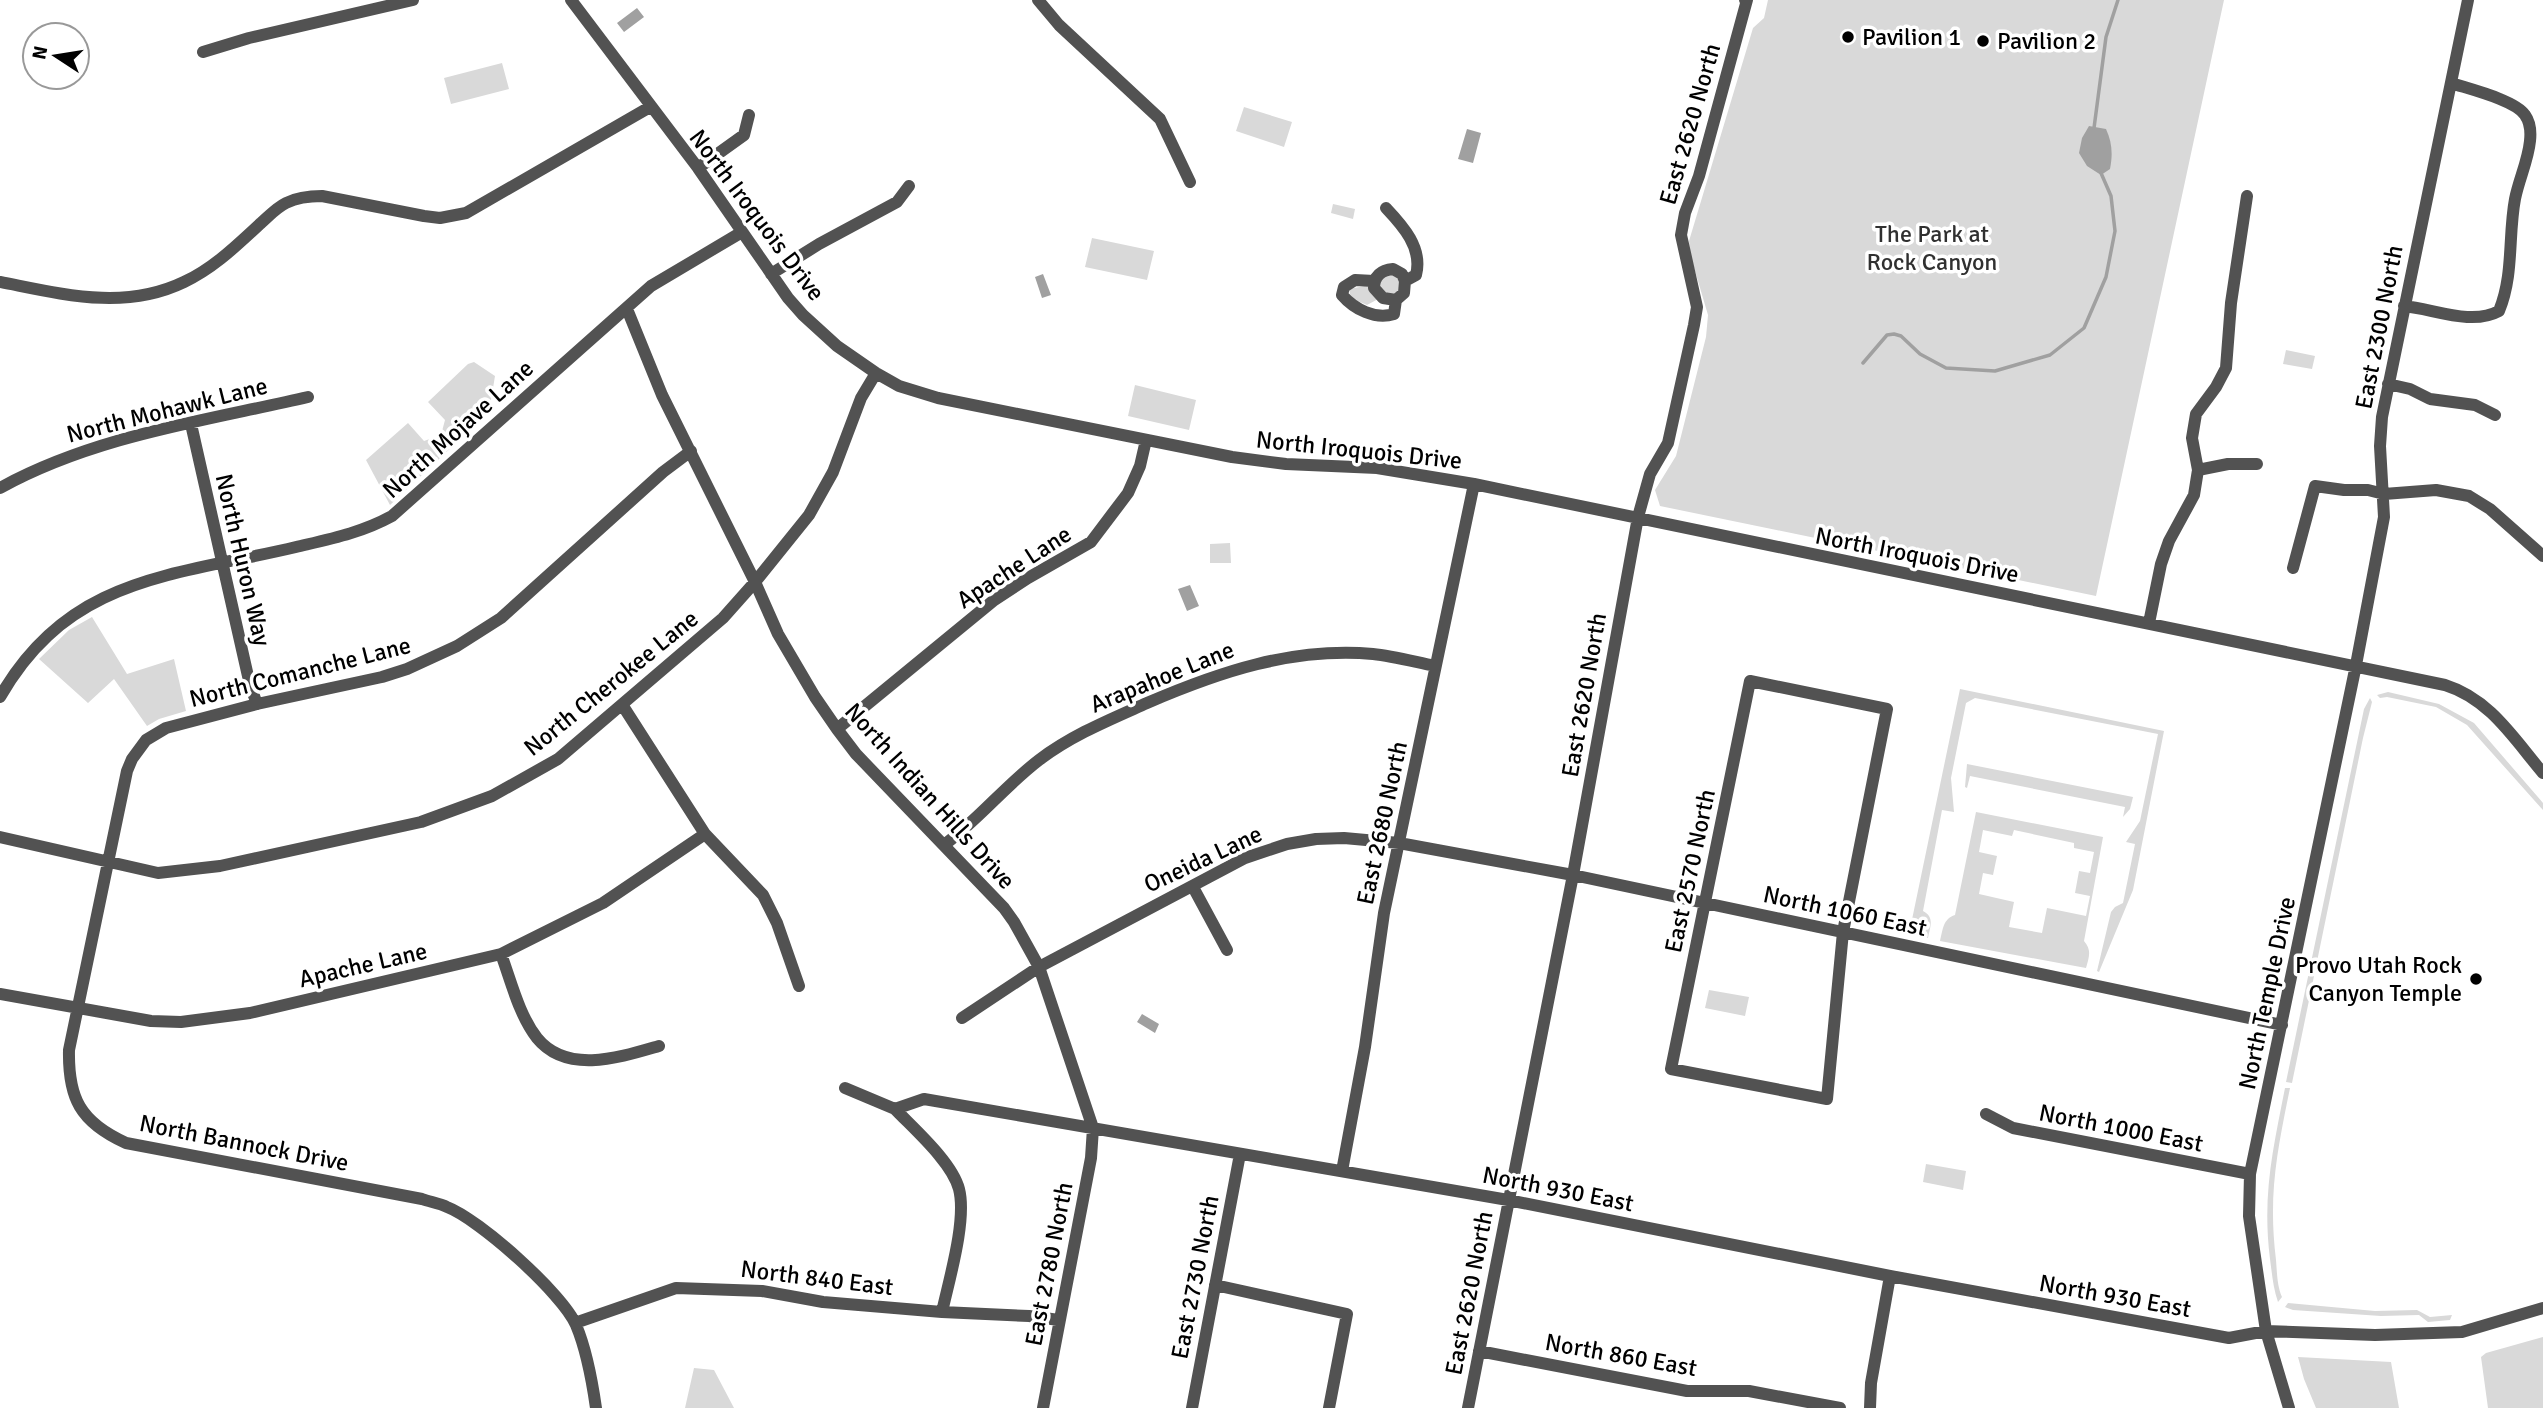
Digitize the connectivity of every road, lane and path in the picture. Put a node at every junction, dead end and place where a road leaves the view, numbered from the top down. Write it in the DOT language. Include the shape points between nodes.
graph roads {
  1 [pos="413,0"];
  2 [pos="571,0"];
  3 [pos="1038,0"];
  4 [pos="1746,0"];
  5 [pos="2468,0"];
  6 [pos="203,52"];
  7 [pos="2451,83"];
  8 [pos="650,107"];
  9 [pos="749,116"];
  10 [pos="698,168"];
  11 [pos="1190,182"];
  12 [pos="909,186"];
  13 [pos="2247,196"];
  14 [pos="1387,208"];
  15 [pos="742,232"];
  16 [pos="771,274"];
  17 [pos="1374,281"];
  18 [pos="1405,281"];
  19 [pos="0,282"];
  20 [pos="1396,300"];
  21 [pos="2404,306"];
  22 [pos="627,309"];
  23 [pos="876,373"];
  24 [pos="2388,384"];
  25 [pos="308,397"];
  26 [pos="2495,415"];
  27 [pos="191,424"];
  28 [pos="1146,440"];
  29 [pos="691,451"];
  30 [pos="2257,464"];
  31 [pos="2198,470"];
  32 [pos="1474,484"];
  33 [pos="0,488"];
  34 [pos="2384,494"];
  35 [pos="1638,517"];
  36 [pos="2543,556"];
  37 [pos="222,565"];
  38 [pos="2294,568"];
  39 [pos="755,582"];
  40 [pos="2148,623"];
  41 [pos="2356,665"];
  42 [pos="1435,666"];
  43 [pos="0,697"];
  44 [pos="257,705"];
  45 [pos="623,706"];
  46 [pos="837,729"];
  47 [pos="2543,773"];
  48 [pos="705,835"];
  49 [pos="0,837"];
  50 [pos="1399,843"];
  51 [pos="944,845"];
  52 [pos="109,861"];
  53 [pos="1573,875"];
  54 [pos="1193,887"];
  55 [pos="1705,902"];
  56 [pos="1843,932"];
  57 [pos="1227,950"];
  58 [pos="501,954"];
  59 [pos="1039,967"];
  60 [pos="799,986"];
  61 [pos="0,994"];
  62 [pos="77,1008"];
  63 [pos="962,1018"];
  64 [pos="2282,1025"];
  65 [pos="659,1046"];
  66 [pos="845,1088"];
  67 [pos="895,1109"];
  68 [pos="1986,1114"];
  69 [pos="1093,1128"];
  70 [pos="1240,1154"];
  71 [pos="1342,1171"];
  72 [pos="2250,1174"];
  73 [pos="1508,1200"];
  74 [pos="1890,1276"];
  75 [pos="1215,1285"];
  76 [pos="2543,1307"];
  77 [pos="942,1312"];
  78 [pos="1059,1320"];
  79 [pos="575,1323"];
  80 [pos="2266,1331"];
  81 [pos="1479,1350"];
  82 [pos="596,1408"];
  83 [pos="1043,1408"];
  84 [pos="1192,1408"];
  85 [pos="1329,1408"];
  86 [pos="1468,1408"];
  87 [pos="1840,1408"];
  88 [pos="1870,1408"];
  89 [pos="2289,1408"];
  1 -- 6 [label="street"];
  2 -- 8 [label="street, North Iroquois Drive"];
  3 -- 11 [label="street" via="1160,119"];
  4 -- 35 [label="street, East 2620 North" via="1685,213 1683,253 1697,307 1668,443 1650,474"];
  5 -- 7 [label="street, East 2300 North"];
  7 -- 21 [label="street, East 2300 North"];
  7 -- 21 [label="street" via="2523,111 2530,127 2529,150 2515,196 2507,289 2499,311 2488,317"];
  8 -- 10 [label="street, North Iroquois Drive"];
  8 -- 19 [label="street" via="466,214 440,218 309,196 284,203 201,273 148,295 80,298"];
  9 -- 10 [label="street" via="744,135"];
  10 -- 15 [label="street, North Iroquois Drive"];
  12 -- 16 [label="street" via="897,202"];
  13 -- 31 [label="street" via="2226,368 2196,414 2192,439"];
  14 -- 18 [label="street" via="1406,231 1416,253 1416,275"];
  15 -- 16 [label="street, North Iroquois Drive"];
  15 -- 22 [label="street, North Mojave Lane" via="651,286"];
  16 -- 23 [label="street, North Iroquois Drive" via="803,315"];
  17 -- 18 [label="street" via="1382,271 1393,269"];
  17 -- 20 [label="street" via="1377,293"];
  17 -- 20 [label="street" via="1355,281 1344,287 1342,295 1377,316 1394,314"];
  18 -- 20 [label="street" via="1404,293"];
  21 -- 24 [label="street, East 2300 North"];
  22 -- 29 [label="street, North Indian Hills Drive"];
  22 -- 37 [label="street, North Mojave Lane" via="392,516 351,534"];
  23 -- 28 [label="street, North Iroquois Drive" via="899,386 939,398"];
  23 -- 39 [label="street, North Cherokee Lane" via="809,515"];
  24 -- 26 [label="street" via="2430,399 2475,405"];
  24 -- 34 [label="street, East 2300 North" via="2380,446"];
  25 -- 27 [label="street, North Mohawk Lane"];
  27 -- 33 [label="street, North Mohawk Lane" via="76,453"];
  27 -- 37 [label="street, North Huron Way"];
  28 -- 32 [label="street, North Iroquois Drive" via="1232,457 1377,468"];
  28 -- 46 [label="street, Apache Lane" via="1128,493 1091,542 993,601"];
  29 -- 39 [label="street, North Indian Hills Drive"];
  29 -- 44 [label="street, North Comanche Lane" via="501,618 457,646 382,677"];
  30 -- 31 [label="street"];
  31 -- 40 [label="street" via="2194,495 2161,564"];
  32 -- 35 [label="street, North Iroquois Drive"];
  32 -- 42 [label="street, East 2680 North"];
  34 -- 36 [label="street" via="2436,490 2469,496"];
  34 -- 38 [label="street" via="2315,486"];
  34 -- 41 [label="street, East 2300 North" via="2384,517"];
  35 -- 40 [label="street, North Iroquois Drive"];
  35 -- 53 [label="street, East 2620 North"];
  37 -- 43 [label="street, North Mojave Lane" via="134,585 90,604 35,647"];
  37 -- 44 [label="street, North Huron Way"];
  39 -- 45 [label="street, North Cherokee Lane" via="723,618"];
  39 -- 46 [label="street, North Indian Hills Drive" via="778,634"];
  40 -- 41 [label="street, North Iroquois Drive"];
  41 -- 47 [label="street, North Iroquois Drive" via="2473,696"];
  41 -- 64 [label="street, North Temple Drive"];
  42 -- 50 [label="street, East 2680 North"];
  42 -- 51 [label="street, Arapahoe Lane" via="1374,654 1319,654 1218,674 1064,743 1022,774"];
  44 -- 52 [label="street, North Comanche Lane" via="166,728 146,740 127,771"];
  45 -- 48 [label="street"];
  45 -- 52 [label="street, North Cherokee Lane" via="527,778 421,822 220,866 158,873"];
  46 -- 51 [label="street, North Indian Hills Drive"];
  48 -- 58 [label="street, Apache Lane" via="603,902"];
  48 -- 60 [label="street" via="764,895"];
  49 -- 52 [label="street, North Cherokee Lane"];
  50 -- 53 [label="street, North 1060 East"];
  50 -- 54 [label="street, Oneida Lane" via="1344,838 1287,844 1245,858"];
  50 -- 71 [label="street, East 2680 North"];
  51 -- 59 [label="street, North Indian Hills Drive" via="1004,908"];
  52 -- 62 [label="street, North Bannock Drive"];
  53 -- 55 [label="street, North 1060 East"];
  53 -- 73 [label="street, East 2620 North"];
  54 -- 57 [label="street"];
  54 -- 59 [label="street, Oneida Lane"];
  55 -- 56 [label="street, North 1060 East"];
  55 -- 56 [label="street, East 2570 North" via="1671,1069 1827,1099"];
  55 -- 56 [label="street, East 2570 North" via="1751,681 1888,709"];
  56 -- 64 [label="street, North 1060 East"];
  58 -- 62 [label="street, Apache Lane" via="213,1018 151,1021"];
  58 -- 65 [label="street" via="527,1022 538,1038 559,1054 589,1060"];
  59 -- 63 [label="street, Oneida Lane"];
  59 -- 69 [label="street, North Indian Hills Drive"];
  61 -- 62 [label="street, Apache Lane"];
  62 -- 79 [label="street, North Bannock Drive" via="69,1049 70,1083 79,1106 98,1129 125,1143 449,1207 476,1224 554,1292"];
  64 -- 72 [label="street, North Temple Drive"];
  66 -- 67 [label="street"];
  67 -- 69 [label="street, North 930 East" via="924,1099"];
  67 -- 77 [label="street" via="935,1152 959,1188 961,1216"];
  68 -- 72 [label="street, North 1000 East" via="2013,1128"];
  69 -- 70 [label="street, North 930 East"];
  69 -- 78 [label="street, East 2780 North"];
  70 -- 71 [label="street, North 930 East"];
  70 -- 75 [label="street, East 2730 North"];
  71 -- 73 [label="street, North 930 East"];
  72 -- 80 [label="street, North Temple Drive" via="2249,1216"];
  73 -- 74 [label="street, North 930 East"];
  73 -- 81 [label="street, East 2620 North"];
  74 -- 80 [label="street, North 930 East" via="2229,1338"];
  74 -- 88 [label="street"];
  75 -- 84 [label="street, East 2730 North"];
  75 -- 85 [label="street" via="1347,1314"];
  76 -- 80 [label="street, North 930 East" via="2462,1332"];
  77 -- 78 [label="street, North 840 East"];
  77 -- 79 [label="street, North 840 East" via="823,1302 762,1291 676,1288"];
  78 -- 83 [label="street, East 2780 North"];
  79 -- 82 [label="street, North Bannock Drive"];
  80 -- 89 [label="street, North Temple Drive"];
  81 -- 86 [label="street, East 2620 North"];
  81 -- 87 [label="street, North 860 East" via="1687,1391 1749,1391"];
}
